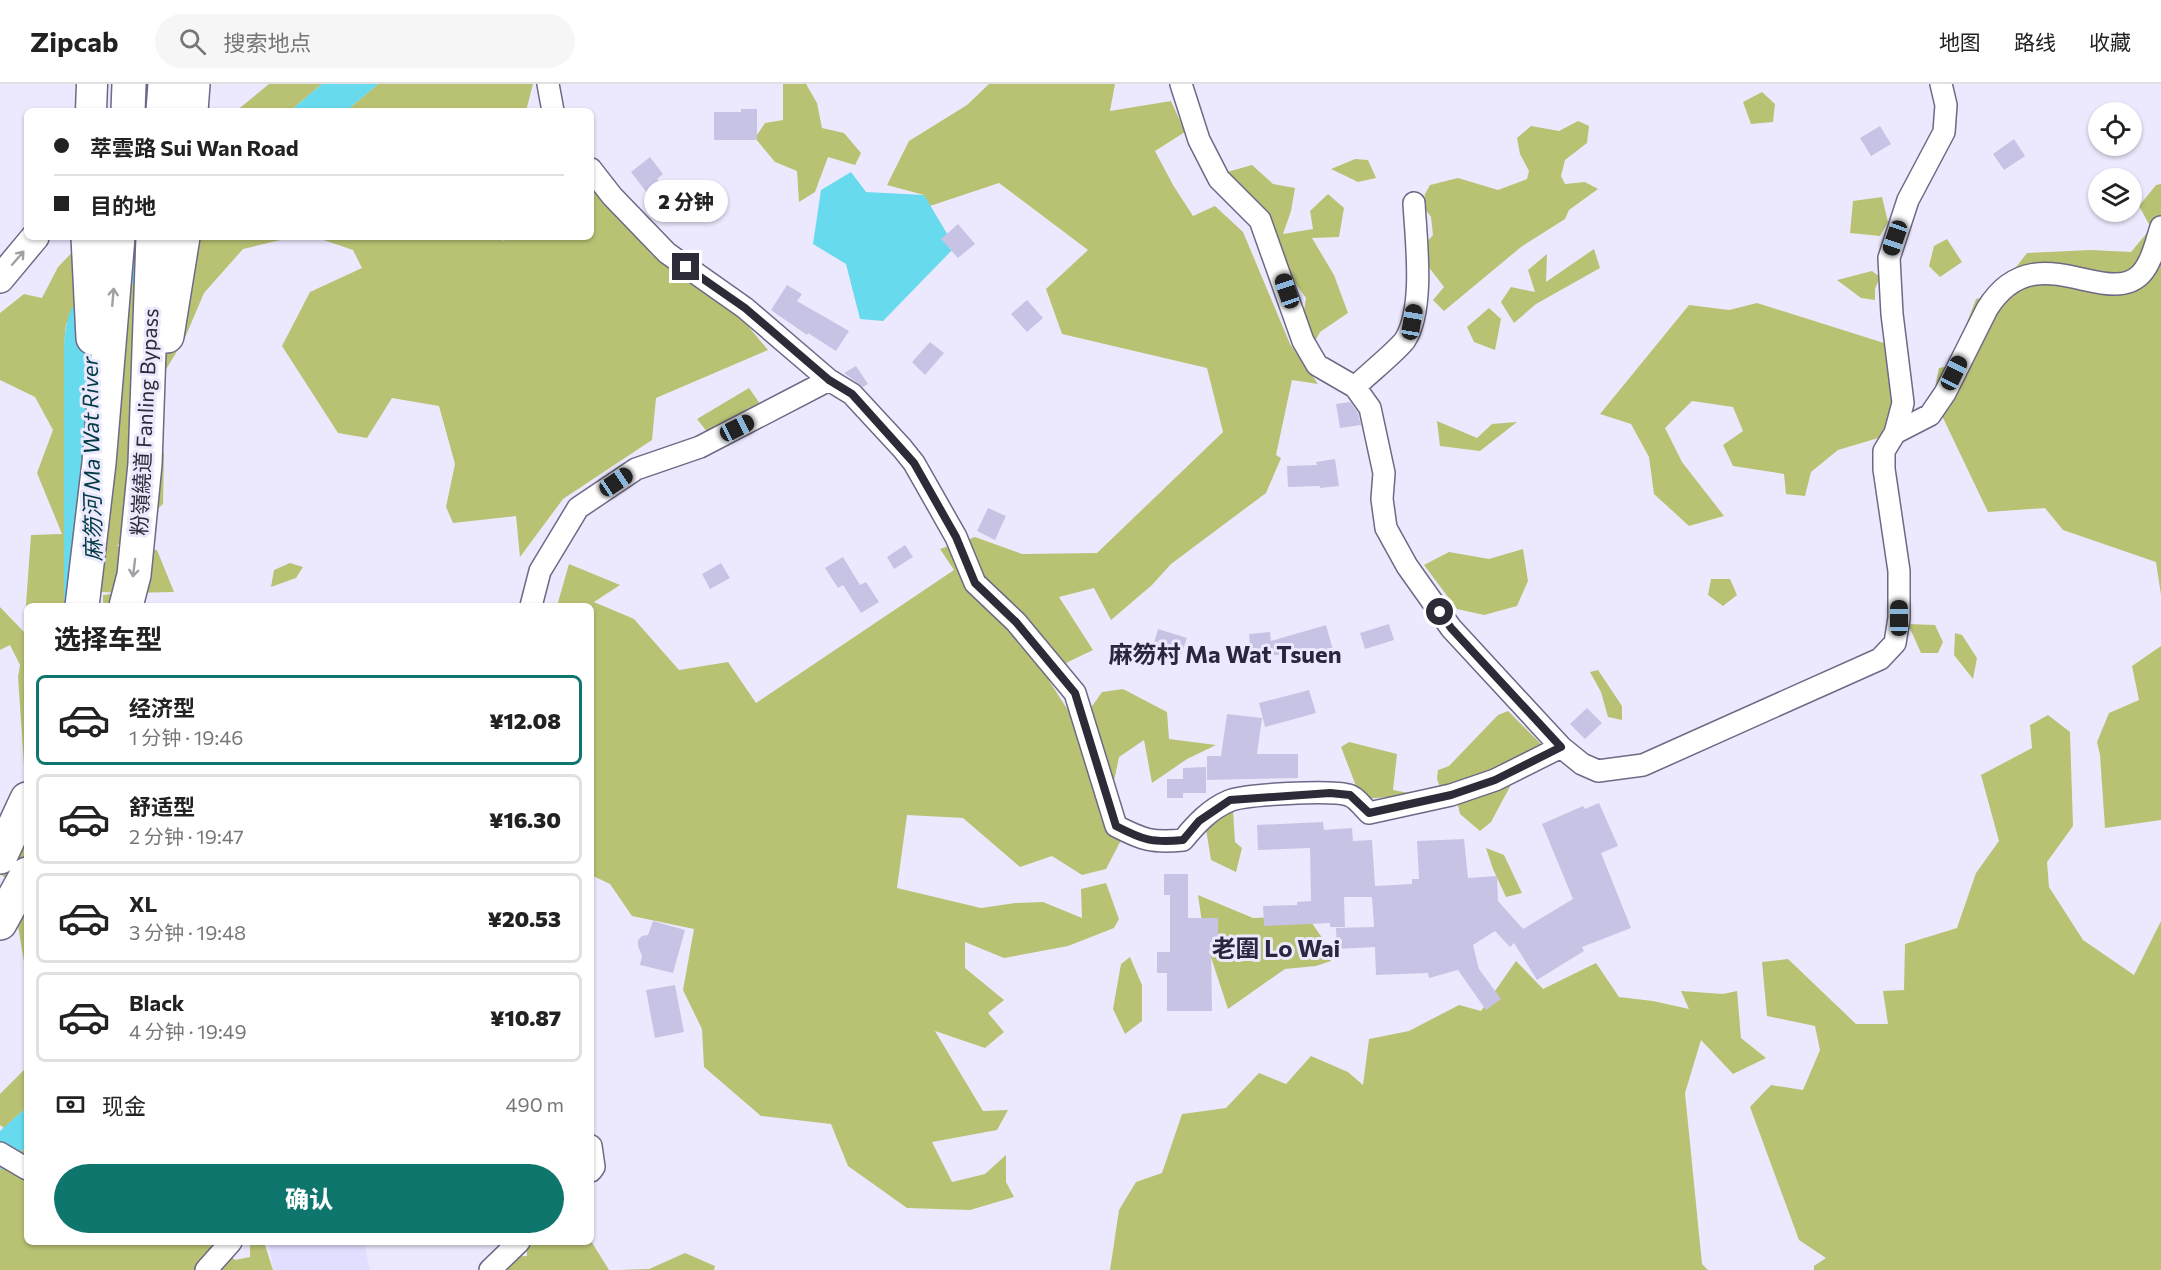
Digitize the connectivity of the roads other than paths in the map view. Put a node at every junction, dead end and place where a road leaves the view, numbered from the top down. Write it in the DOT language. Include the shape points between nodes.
graph roads {
  1 [pos="92,84"];
  2 [pos="129,84"];
  3 [pos="165,84"];
  4 [pos="193,84"];
  5 [pos="548,84"];
  6 [pos="1181,84"];
  7 [pos="1941,84"];
  8 [pos="91,108"];
  9 [pos="128,108"];
  10 [pos="163,108"];
  11 [pos="191,108"];
  12 [pos="552,108"];
  13 [pos="594,173"];
  14 [pos="1414,203"];
  15 [pos="2161,227"];
  16 [pos="32,240"];
  17 [pos="88,240"];
  18 [pos="118,240"];
  19 [pos="153,240"];
  20 [pos="182,240"];
  21 [pos="0,279"];
  22 [pos="829,380"];
  23 [pos="1355,387"];
  24 [pos="1895,433"];
  25 [pos="99,463"];
  26 [pos="145,464"];
  27 [pos="82,603"];
  28 [pos="127,603"];
  29 [pos="532,603"];
  30 [pos="1561,747"];
  31 [pos="24,805"];
  32 [pos="0,857"];
  33 [pos="24,879"];
  34 [pos="0,923"];
  35 [pos="0,1153"];
  36 [pos="24,1167"];
  37 [pos="228,1245"];
  38 [pos="516,1245"];
  39 [pos="206,1270"];
  40 [pos="490,1270"];
  1 -- 8 [label="main road"];
  2 -- 9 [label="highway"];
  3 -- 10 [label="highway"];
  4 -- 11 [label="highway"];
  5 -- 12 [label="street"];
  6 -- 23 [label="street" via="1199,140 1219,179 1260,220 1303,341 1317,365"];
  7 -- 24 [label="street" via="1946,105 1944,132 1908,200 1889,258 1903,403"];
  13 -- 22 [label="street" via="667,253 745,308"];
  14 -- 23 [label="street" via="1416,300 1412,322 1405,340"];
  15 -- 24 [label="street" via="2146,267 2127,283 2037,273 2011,282 1986,309 1930,415"];
  21 -- 16 [label="street, one-way"];
  17 -- 25 [label="highway"];
  25 -- 18 [label="highway, 粉嶺繞道 Fanling Bypass, one-way"];
  19 -- 26 [label="highway, 粉嶺繞道 Fanling Bypass"];
  20 -- 26 [label="highway"];
  22 -- 29 [label="street" via="700,447 636,469 578,508 540,571"];
  22 -- 30 [label="street" via="852,394 914,463 956,537 975,583 1016,622 1075,693 1116,826 1143,840 1183,840 1199,821 1230,800 1330,793 1350,795 1369,813 1451,795 1495,780"];
  23 -- 30 [label="street" via="1370,408 1384,473 1386,528 1407,566 1451,628"];
  24 -- 30 [label="street" via="1884,451 1884,469 1899,571 1899,618 1895,643 1880,659 1643,765 1598,771"];
  25 -- 27 [label="highway, 粉嶺繞道 Fanling Bypass"];
  26 -- 28 [label="highway, 粉嶺繞道 Fanling Bypass, one-way" via="134,575"];
  31 -- 32 [label="highway"];
  33 -- 34 [label="highway"];
  35 -- 36 [label="street"];
  37 -- 39 [label="street"];
  38 -- 40 [label="street"];
}
